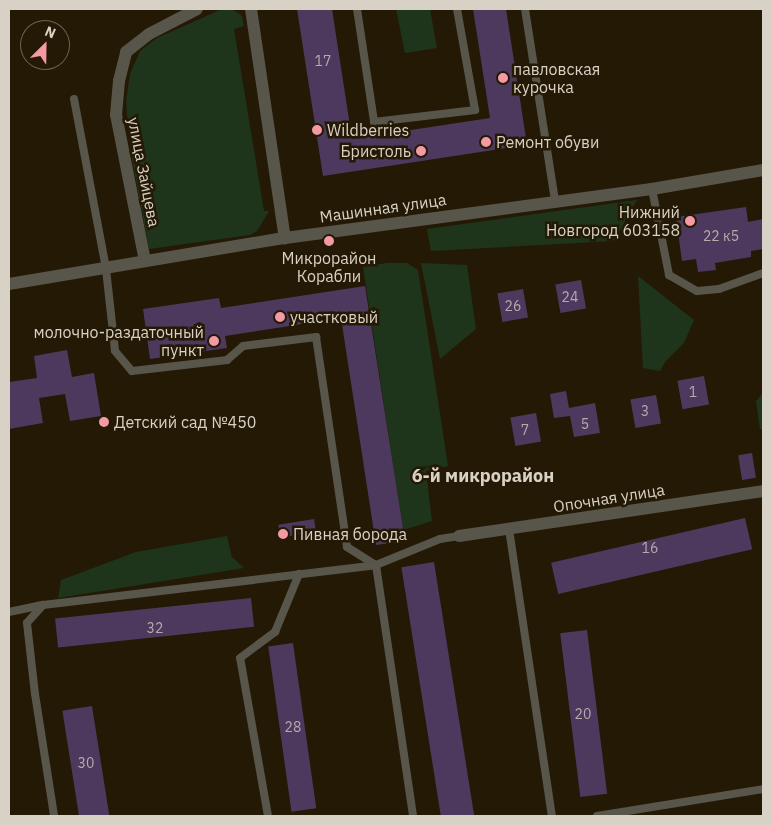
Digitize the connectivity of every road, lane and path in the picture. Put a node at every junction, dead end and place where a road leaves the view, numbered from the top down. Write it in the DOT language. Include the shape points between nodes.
graph roads {
  1 [pos="197,9"];
  2 [pos="251,9"];
  3 [pos="357,9"];
  4 [pos="456,9"];
  5 [pos="525,9"];
  6 [pos="74,99"];
  7 [pos="763,170"];
  8 [pos="652,189"];
  9 [pos="555,200"];
  10 [pos="285,238"];
  11 [pos="145,261"];
  12 [pos="106,269"];
  13 [pos="763,273"];
  14 [pos="9,284"];
  15 [pos="763,491"];
  16 [pos="509,529"];
  17 [pos="459,536"];
  18 [pos="376,565"];
  19 [pos="298,574"];
  20 [pos="43,605"];
  21 [pos="9,612"];
  22 [pos="763,789"];
  23 [pos="54,816"];
  24 [pos="268,816"];
  25 [pos="412,816"];
  26 [pos="552,816"];
  27 [pos="597,816"];
  1 -- 11 [label="street, улица Зайцева" via="149,34 126,52 119,81 116,115"];
  2 -- 10 [label="street"];
  3 -- 4 [label="lane" via="374,122 475,110"];
  5 -- 9 [label="lane"];
  6 -- 12 [label="lane"];
  7 -- 8 [label="street, Машинная улица"];
  8 -- 9 [label="street, Машинная улица"];
  8 -- 13 [label="lane" via="669,275 697,291 719,289"];
  9 -- 10 [label="street, Машинная улица"];
  10 -- 11 [label="street, Машинная улица"];
  11 -- 12 [label="street, Машинная улица"];
  12 -- 14 [label="street, Машинная улица"];
  12 -- 18 [label="lane" via="115,351 132,371 227,360 243,346 316,337 347,547"];
  15 -- 16 [label="street, Опочная улица"];
  16 -- 17 [label="street, Опочная улица"];
  16 -- 26 [label="lane"];
  17 -- 18 [label="lane" via="440,539"];
  18 -- 19 [label="lane"];
  18 -- 25 [label="lane"];
  19 -- 20 [label="lane"];
  19 -- 24 [label="lane" via="275,632 240,658"];
  20 -- 21 [label="lane"];
  20 -- 23 [label="lane" via="27,623"];
  22 -- 27 [label="lane"];
}
